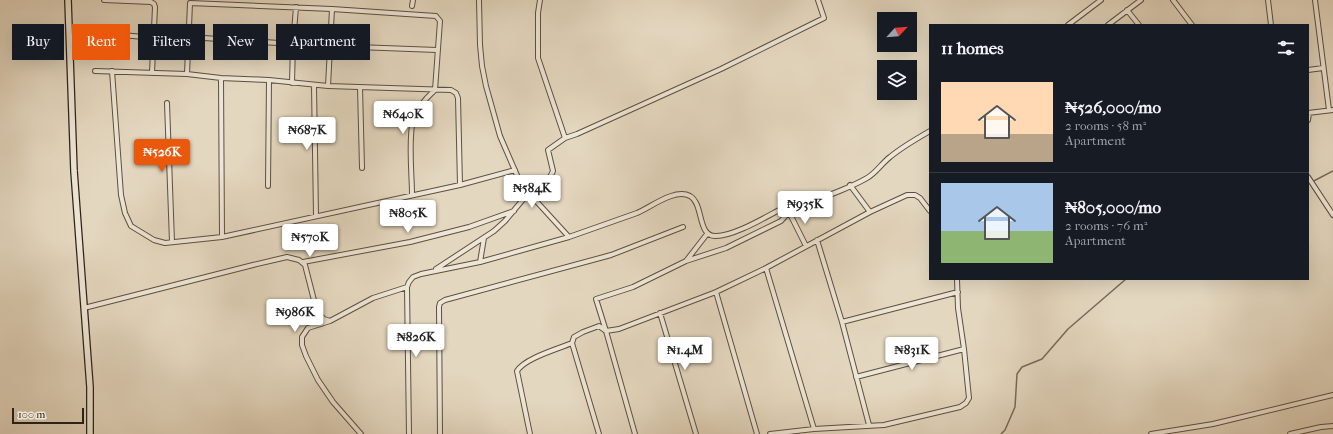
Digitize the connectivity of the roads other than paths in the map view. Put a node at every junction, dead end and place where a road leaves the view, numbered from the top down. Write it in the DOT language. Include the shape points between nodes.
graph roads {
  1 [pos="68,0"];
  2 [pos="104,0"];
  3 [pos="413,0"];
  4 [pos="479,0"];
  5 [pos="540,0"];
  6 [pos="818,0"];
  7 [pos="1101,0"];
  8 [pos="1141,0"];
  9 [pos="1173,0"];
  10 [pos="1268,0"];
  11 [pos="1315,0"];
  12 [pos="412,6"];
  13 [pos="296,7"];
  14 [pos="332,9"];
  15 [pos="1127,10"];
  16 [pos="154,24"];
  17 [pos="189,24"];
  18 [pos="295,24"];
  19 [pos="331,24"];
  20 [pos="1069,24"];
  21 [pos="1109,24"];
  22 [pos="1138,24"];
  23 [pos="1191,24"];
  24 [pos="1271,24"];
  25 [pos="205,38"];
  26 [pos="276,43"];
  27 [pos="370,47"];
  28 [pos="438,50"];
  29 [pos="153,60"];
  30 [pos="188,60"];
  31 [pos="293,60"];
  32 [pos="329,60"];
  33 [pos="1323,68"];
  34 [pos="1309,70"];
  35 [pos="96,71"];
  36 [pos="112,71"];
  37 [pos="152,73"];
  38 [pos="187,74"];
  39 [pos="221,78"];
  40 [pos="269,80"];
  41 [pos="292,83"];
  42 [pos="314,84"];
  43 [pos="328,86"];
  44 [pos="360,87"];
  45 [pos="434,90"];
  46 [pos="167,103"];
  47 [pos="1331,110"];
  48 [pos="1309,113"];
  49 [pos="929,132"];
  50 [pos="565,138"];
  51 [pos="362,168"];
  52 [pos="515,170"];
  53 [pos="1309,179"];
  54 [pos="460,185"];
  55 [pos="850,185"];
  56 [pos="268,186"];
  57 [pos="412,195"];
  58 [pos="526,196"];
  59 [pos="792,204"];
  60 [pos="514,210"];
  61 [pos="929,210"];
  62 [pos="789,212"];
  63 [pos="870,212"];
  64 [pos="1333,215"];
  65 [pos="316,216"];
  66 [pos="683,227"];
  67 [pos="707,234"];
  68 [pos="222,237"];
  69 [pos="569,237"];
  70 [pos="484,238"];
  71 [pos="817,240"];
  72 [pos="172,242"];
  73 [pos="806,246"];
  74 [pos="686,261"];
  75 [pos="303,262"];
  76 [pos="480,262"];
  77 [pos="766,268"];
  78 [pos="434,270"];
  79 [pos="957,280"];
  80 [pos="407,287"];
  81 [pos="716,292"];
  82 [pos="958,292"];
  83 [pos="84,308"];
  84 [pos="660,313"];
  85 [pos="330,321"];
  86 [pos="842,322"];
  87 [pos="606,331"];
  88 [pos="572,343"];
  89 [pos="964,349"];
  90 [pos="856,377"];
  91 [pos="1333,395"];
  92 [pos="869,425"];
  93 [pos="1333,426"];
  94 [pos="836,428"];
  95 [pos="814,429"];
  96 [pos="90,434"];
  97 [pos="361,434"];
  98 [pos="409,434"];
  99 [pos="440,434"];
  100 [pos="530,434"];
  101 [pos="599,434"];
  102 [pos="635,434"];
  103 [pos="696,434"];
  104 [pos="757,434"];
  105 [pos="770,434"];
  106 [pos="838,434"];
  107 [pos="1151,434"];
  108 [pos="1290,434"];
  1 -- 83 [label="main road" via="74,171"];
  2 -- 16 [label="street" via="151,2 155,7"];
  3 -- 12 [label="street"];
  4 -- 52 [label="street" via="480,45 486,86 500,136"];
  5 -- 50 [label="street" via="538,58"];
  6 -- 50 [label="street" via="824,18 722,69"];
  7 -- 20 [label="street"];
  8 -- 15 [label="street"];
  9 -- 23 [label="street"];
  10 -- 24 [label="street"];
  11 -- 33 [label="street"];
  13 -- 14 [label="street"];
  13 -- 17 [label="street" via="190,2"];
  13 -- 18 [label="street"];
  14 -- 19 [label="street"];
  14 -- 28 [label="street" via="436,16 440,21"];
  15 -- 21 [label="street"];
  15 -- 22 [label="street"];
  25 -- 26 [label="street"];
  27 -- 28 [label="street"];
  28 -- 45 [label="street"];
  29 -- 37 [label="street"];
  30 -- 38 [label="street"];
  31 -- 41 [label="street"];
  32 -- 43 [label="street"];
  33 -- 34 [label="street"];
  33 -- 47 [label="street"];
  35 -- 36 [label="street"];
  36 -- 37 [label="street"];
  36 -- 72 [label="street" via="121,195 125,213 131,226 138,231 154,240"];
  37 -- 38 [label="street"];
  38 -- 39 [label="street"];
  39 -- 40 [label="street"];
  39 -- 68 [label="street"];
  40 -- 41 [label="street"];
  40 -- 56 [label="street"];
  41 -- 42 [label="street"];
  42 -- 43 [label="street"];
  42 -- 65 [label="street"];
  43 -- 44 [label="street"];
  44 -- 45 [label="street"];
  44 -- 51 [label="street"];
  45 -- 54 [label="street" via="451,90 458,98"];
  45 -- 57 [label="street" via="426,98 414,119 411,133"];
  46 -- 72 [label="street"];
  47 -- 48 [label="street"];
  49 -- 55 [label="street" via="897,151 868,177"];
  50 -- 58 [label="street" via="548,150 553,171 546,185"];
  52 -- 54 [label="street"];
  52 -- 58 [label="street"];
  53 -- 64 [label="street"];
  54 -- 57 [label="street"];
  55 -- 59 [label="street" via="814,200"];
  55 -- 63 [label="street"];
  57 -- 65 [label="street"];
  58 -- 60 [label="street"];
  58 -- 69 [label="street" via="537,202"];
  59 -- 62 [label="street"];
  59 -- 67 [label="street" via="730,234"];
  60 -- 70 [label="street"];
  60 -- 75 [label="street" via="417,240"];
  61 -- 63 [label="street" via="920,198 907,195"];
  62 -- 73 [label="street"];
  62 -- 74 [label="street" via="770,227 726,248"];
  63 -- 71 [label="street"];
  65 -- 68 [label="street"];
  66 -- 99 [label="street" via="611,254 440,303"];
  67 -- 69 [label="street" via="696,202 684,194 656,202 637,213"];
  67 -- 74 [label="street"];
  68 -- 72 [label="street"];
  69 -- 76 [label="street"];
  70 -- 76 [label="street"];
  70 -- 78 [label="street"];
  71 -- 73 [label="street"];
  71 -- 86 [label="street"];
  73 -- 77 [label="street"];
  74 -- 87 [label="street" via="633,287 596,299"];
  75 -- 83 [label="street" via="287,257"];
  75 -- 85 [label="street" via="316,308 324,319"];
  76 -- 78 [label="street"];
  77 -- 81 [label="street"];
  77 -- 95 [label="street"];
  78 -- 80 [label="street" via="413,277"];
  79 -- 82 [label="street"];
  80 -- 85 [label="street" via="373,298"];
  80 -- 98 [label="street"];
  81 -- 84 [label="street"];
  81 -- 104 [label="street"];
  82 -- 86 [label="street"];
  82 -- 89 [label="street"];
  83 -- 96 [label="main road" via="90,387"];
  84 -- 87 [label="street"];
  84 -- 103 [label="street"];
  85 -- 97 [label="street" via="308,328 302,337 302,345 318,380"];
  86 -- 90 [label="street"];
  87 -- 88 [label="street" via="599,326 574,337"];
  87 -- 102 [label="street"];
  88 -- 100 [label="street" via="527,361 517,371"];
  88 -- 101 [label="street"];
  89 -- 90 [label="street"];
  89 -- 92 [label="street" via="969,398 966,403 960,407"];
  90 -- 92 [label="street"];
  91 -- 107 [label="street" via="1213,424"];
  92 -- 94 [label="street"];
  93 -- 108 [label="street"];
  94 -- 95 [label="street"];
  94 -- 106 [label="street"];
  95 -- 105 [label="street"];
}
